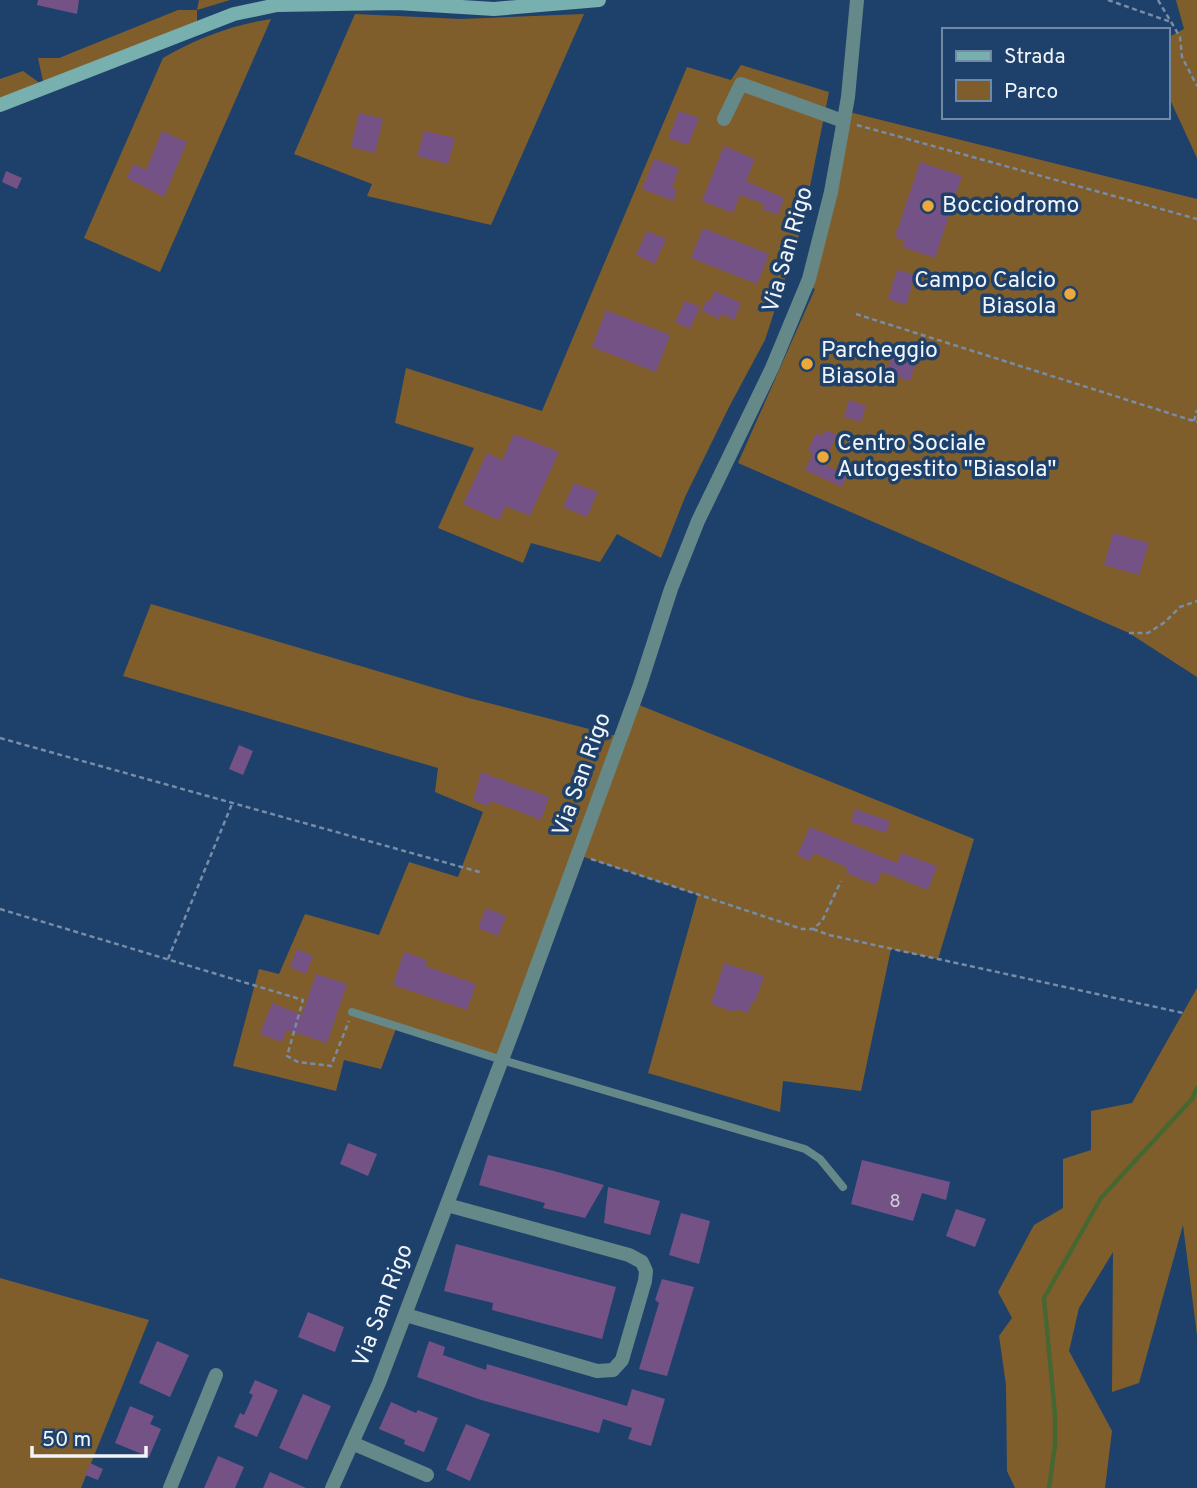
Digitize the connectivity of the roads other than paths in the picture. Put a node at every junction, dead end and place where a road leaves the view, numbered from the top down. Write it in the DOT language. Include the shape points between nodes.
graph roads {
  1 [pos="599,0"];
  2 [pos="857,0"];
  3 [pos="0,104"];
  4 [pos="724,119"];
  5 [pos="843,121"];
  6 [pos="352,1012"];
  7 [pos="502,1060"];
  8 [pos="843,1187"];
  9 [pos="447,1205"];
  10 [pos="406,1315"];
  11 [pos="216,1375"];
  12 [pos="352,1443"];
  13 [pos="427,1475"];
  14 [pos="170,1488"];
  15 [pos="332,1488"];
  1 -- 3 [label="street" via="494,9 397,3 277,5 233,14"];
  2 -- 5 [label="street, Via San Rigo"];
  4 -- 5 [label="street" via="741,84"];
  5 -- 7 [label="street, Via San Rigo" via="809,279 676,576"];
  6 -- 7 [label="lane"];
  7 -- 8 [label="lane" via="804,1149 820,1159"];
  7 -- 9 [label="street, Via San Rigo"];
  9 -- 10 [label="street, Via San Rigo"];
  9 -- 10 [label="street" via="642,1262 645,1281 622,1360 613,1370 597,1371"];
  10 -- 12 [label="street, Via San Rigo"];
  11 -- 14 [label="street"];
  12 -- 13 [label="street"];
  12 -- 15 [label="street, Via San Rigo"];
}
